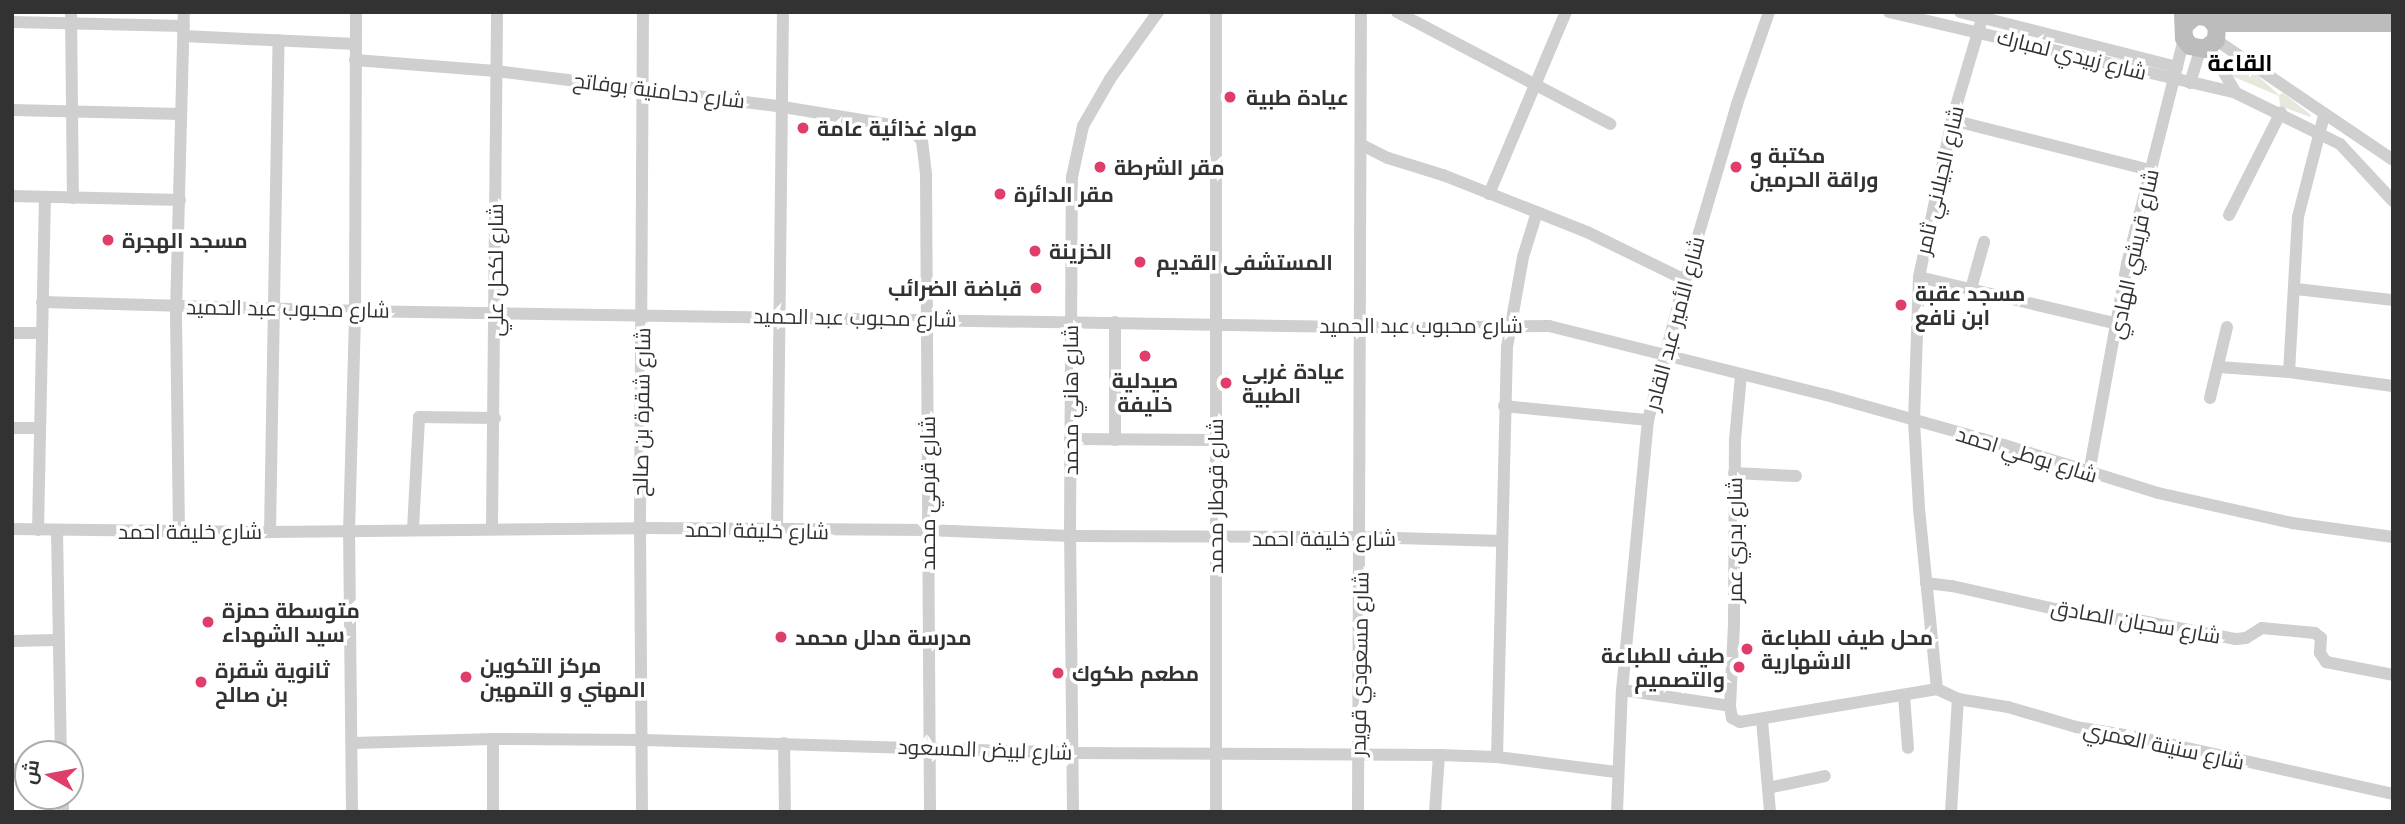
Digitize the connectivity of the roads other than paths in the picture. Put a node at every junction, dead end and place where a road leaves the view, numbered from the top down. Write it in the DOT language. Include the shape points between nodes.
graph roads {
  1 [pos="184,12"];
  2 [pos="356,12"];
  3 [pos="497,12"];
  4 [pos="643,12"];
  5 [pos="783,12"];
  6 [pos="1158,12"];
  7 [pos="1216,12"];
  8 [pos="1362,12"];
  9 [pos="1397,12"];
  10 [pos="1566,12"];
  11 [pos="1769,12"];
  12 [pos="1889,12"];
  13 [pos="1960,12"];
  14 [pos="1983,14"];
  15 [pos="2368,17"];
  16 [pos="71,18"];
  17 [pos="12,22"];
  18 [pos="2393,23"];
  19 [pos="2184,25"];
  20 [pos="184,31"];
  21 [pos="1977,31"];
  22 [pos="2209,32"];
  23 [pos="279,40"];
  24 [pos="356,44"];
  25 [pos="355,60"];
  26 [pos="496,71"];
  27 [pos="2175,73"];
  28 [pos="2190,83"];
  29 [pos="1535,85"];
  30 [pos="642,87"];
  31 [pos="2236,93"];
  32 [pos="783,107"];
  33 [pos="12,110"];
  34 [pos="74,112"];
  35 [pos="2281,113"];
  36 [pos="180,114"];
  37 [pos="2324,116"];
  38 [pos="1952,120"];
  39 [pos="1610,124"];
  40 [pos="2319,132"];
  41 [pos="1362,145"];
  42 [pos="2393,160"];
  43 [pos="2150,170"];
  44 [pos="926,175"];
  45 [pos="1489,194"];
  46 [pos="12,196"];
  47 [pos="45,197"];
  48 [pos="73,198"];
  49 [pos="180,200"];
  50 [pos="2393,201"];
  51 [pos="1537,212"];
  52 [pos="2229,215"];
  53 [pos="1984,242"];
  54 [pos="1919,277"];
  55 [pos="1685,280"];
  56 [pos="1971,289"];
  57 [pos="2296,289"];
  58 [pos="2393,300"];
  59 [pos="42,302"];
  60 [pos="176,306"];
  61 [pos="272,308"];
  62 [pos="355,311"];
  63 [pos="495,311"];
  64 [pos="643,314"];
  65 [pos="779,316"];
  66 [pos="925,318"];
  67 [pos="1071,320"];
  68 [pos="1115,322"];
  69 [pos="1214,324"];
  70 [pos="2118,324"];
  71 [pos="1361,326"];
  72 [pos="1510,326"];
  73 [pos="2227,327"];
  74 [pos="12,333"];
  75 [pos="41,333"];
  76 [pos="1664,355"];
  77 [pos="2219,368"];
  78 [pos="2289,372"];
  79 [pos="1741,375"];
  80 [pos="2393,386"];
  81 [pos="2210,398"];
  82 [pos="1504,405"];
  83 [pos="495,418"];
  84 [pos="1647,421"];
  85 [pos="1914,421"];
  86 [pos="12,428"];
  87 [pos="39,428"];
  88 [pos="1070,439"];
  89 [pos="1115,440"];
  90 [pos="1214,440"];
  91 [pos="1734,473"];
  92 [pos="2090,473"];
  93 [pos="1796,476"];
  94 [pos="492,528"];
  95 [pos="640,528"];
  96 [pos="12,529"];
  97 [pos="38,530"];
  98 [pos="413,530"];
  99 [pos="927,530"];
  100 [pos="57,531"];
  101 [pos="179,531"];
  102 [pos="349,531"];
  103 [pos="777,531"];
  104 [pos="270,532"];
  105 [pos="1070,536"];
  106 [pos="1215,537"];
  107 [pos="1360,537"];
  108 [pos="2393,537"];
  109 [pos="1502,541"];
  110 [pos="1926,583"];
  111 [pos="57,640"];
  112 [pos="12,641"];
  113 [pos="2393,675"];
  114 [pos="1937,689"];
  115 [pos="1622,690"];
  116 [pos="1904,696"];
  117 [pos="1958,699"];
  118 [pos="1730,706"];
  119 [pos="1762,720"];
  120 [pos="493,739"];
  121 [pos="61,740"];
  122 [pos="643,740"];
  123 [pos="353,743"];
  124 [pos="784,743"];
  125 [pos="929,747"];
  126 [pos="1908,748"];
  127 [pos="1073,753"];
  128 [pos="1217,753"];
  129 [pos="1357,754"];
  130 [pos="1439,755"];
  131 [pos="1496,757"];
  132 [pos="1616,772"];
  133 [pos="1825,776"];
  134 [pos="1768,788"];
  135 [pos="2393,794"];
  136 [pos="352,812"];
  137 [pos="493,812"];
  138 [pos="642,812"];
  139 [pos="785,812"];
  140 [pos="929,812"];
  141 [pos="1073,812"];
  142 [pos="1216,812"];
  143 [pos="1358,812"];
  144 [pos="1435,812"];
  145 [pos="1617,812"];
  146 [pos="1770,812"];
  147 [pos="1951,812"];
  1 -- 20 [label="street"];
  2 -- 24 [label="street"];
  3 -- 26 [label="street, شارع لكحل علي"];
  4 -- 30 [label="street, شارع شقرة بن صالح"];
  5 -- 32 [label="street"];
  6 -- 67 [label="street, شارع هاني محمد" via="1083,126 1071,189"];
  7 -- 69 [label="street, شارع قوطار محمد"];
  8 -- 41 [label="street, شارع مسعودي قويدر"];
  9 -- 29 [label="street"];
  10 -- 29 [label="street"];
  11 -- 55 [label="street, شارع الأمير عبد القادر"];
  12 -- 21 [label="street, شارع زبيدي لمبارك"];
  13 -- 14 [label="street"];
  14 -- 21 [label="street, شارع الجيلاني ثامر"];
  14 -- 27 [label="street"];
  15 -- 18 [label="main road"];
  15 -- 22 [label="main road"];
  16 -- 17 [label="street"];
  16 -- 20 [label="street"];
  16 -- 34 [label="street"];
  19 -- 22 [label="main road" via="2191,18"];
  19 -- 22 [label="main road" via="2190,46"];
  19 -- 27 [label="street, شارع قريشي الهادي"];
  20 -- 23 [label="street"];
  20 -- 36 [label="street"];
  21 -- 27 [label="street, شارع زبيدي لمبارك"];
  21 -- 38 [label="street, شارع الجيلاني ثامر"];
  22 -- 28 [label="street"];
  22 -- 31 [label="street"];
  22 -- 37 [label="street"];
  23 -- 24 [label="street"];
  23 -- 61 [label="street"];
  24 -- 25 [label="street"];
  25 -- 26 [label="street, شارع دحامنية بوفاتح"];
  25 -- 62 [label="street"];
  26 -- 30 [label="street, شارع دحامنية بوفاتح"];
  26 -- 63 [label="street, شارع لكحل علي"];
  27 -- 28 [label="street"];
  27 -- 43 [label="street, شارع قريشي الهادي"];
  28 -- 31 [label="street"];
  29 -- 39 [label="street"];
  29 -- 45 [label="street"];
  30 -- 32 [label="street, شارع دحامنية بوفاتح"];
  30 -- 64 [label="street, شارع شقرة بن صالح"];
  31 -- 35 [label="street"];
  32 -- 44 [label="street, شارع دحامنية بوفاتح" via="910,130 922,141"];
  32 -- 65 [label="street"];
  33 -- 34 [label="street"];
  34 -- 36 [label="street"];
  34 -- 48 [label="street"];
  35 -- 40 [label="street"];
  35 -- 52 [label="street"];
  36 -- 49 [label="street"];
  37 -- 40 [label="street"];
  37 -- 42 [label="street"];
  38 -- 43 [label="street"];
  38 -- 54 [label="street, شارع الجيلاني ثامر"];
  40 -- 50 [label="street" via="2355,157"];
  40 -- 57 [label="street" via="2298,217"];
  41 -- 45 [label="street"];
  41 -- 71 [label="street, شارع مسعودي قويدر"];
  43 -- 70 [label="street, شارع قريشي الهادي"];
  44 -- 66 [label="street, شارع قرمي محمد"];
  45 -- 51 [label="street"];
  46 -- 47 [label="street"];
  47 -- 48 [label="street"];
  47 -- 59 [label="street"];
  48 -- 49 [label="street"];
  49 -- 60 [label="street"];
  51 -- 55 [label="street"];
  51 -- 72 [label="street"];
  53 -- 56 [label="street"];
  54 -- 56 [label="street"];
  54 -- 85 [label="street, شارع الجيلاني ثامر"];
  55 -- 76 [label="street, شارع الأمير عبد القادر"];
  56 -- 70 [label="street"];
  57 -- 58 [label="street"];
  57 -- 78 [label="street"];
  59 -- 60 [label="street, شارع محبوب عبد الحميد"];
  59 -- 75 [label="street"];
  60 -- 61 [label="street, شارع محبوب عبد الحميد"];
  60 -- 101 [label="street"];
  61 -- 62 [label="street, شارع محبوب عبد الحميد"];
  61 -- 104 [label="street"];
  62 -- 63 [label="street, شارع محبوب عبد الحميد"];
  62 -- 102 [label="street"];
  63 -- 64 [label="street, شارع محبوب عبد الحميد"];
  63 -- 83 [label="street, شارع لكحل علي"];
  64 -- 65 [label="street, شارع محبوب عبد الحميد"];
  64 -- 95 [label="street, شارع شقرة بن صالح"];
  65 -- 66 [label="street, شارع محبوب عبد الحميد"];
  65 -- 103 [label="street"];
  66 -- 67 [label="street, شارع محبوب عبد الحميد"];
  66 -- 99 [label="street, شارع قرمي محمد"];
  67 -- 68 [label="street, شارع محبوب عبد الحميد"];
  67 -- 88 [label="street, شارع هاني محمد"];
  68 -- 69 [label="street, شارع محبوب عبد الحميد"];
  68 -- 89 [label="street"];
  69 -- 71 [label="street, شارع محبوب عبد الحميد"];
  69 -- 90 [label="street, شارع قوطار محمد"];
  70 -- 92 [label="street, شارع قريشي الهادي"];
  71 -- 72 [label="street, شارع محبوب عبد الحميد"];
  71 -- 107 [label="street, شارع مسعودي قويدر"];
  72 -- 76 [label="street, شارع محبوب عبد الحميد" via="1549,326"];
  72 -- 82 [label="street"];
  73 -- 77 [label="street"];
  74 -- 75 [label="street"];
  75 -- 87 [label="street"];
  76 -- 79 [label="street, شارع بوطي احمد"];
  76 -- 84 [label="street, شارع الأمير عبد القادر"];
  77 -- 78 [label="street"];
  77 -- 81 [label="street"];
  78 -- 80 [label="street"];
  79 -- 85 [label="street, شارع بوطي احمد"];
  79 -- 91 [label="street, شارع بدري عمر"];
  82 -- 84 [label="street"];
  82 -- 109 [label="street"];
  83 -- 94 [label="street, شارع لكحل علي"];
  83 -- 98 [label="street" via="419,417"];
  84 -- 115 [label="street, شارع الأمير عبد القادر"];
  85 -- 92 [label="street, شارع بوطي احمد"];
  85 -- 110 [label="street, شارع الجيلاني ثامر"];
  86 -- 87 [label="street"];
  87 -- 97 [label="street"];
  88 -- 89 [label="street"];
  88 -- 105 [label="street, شارع هاني محمد"];
  89 -- 90 [label="street"];
  90 -- 106 [label="street, شارع قوطار محمد"];
  91 -- 93 [label="street"];
  91 -- 118 [label="street, شارع بدري عمر"];
  92 -- 108 [label="street, شارع بوطي احمد" via="2279,520"];
  94 -- 95 [label="street, شارع خليفة احمد"];
  94 -- 98 [label="street, شارع خليفة احمد"];
  95 -- 103 [label="street, شارع خليفة احمد"];
  95 -- 122 [label="street, شارع شقرة بن صالح"];
  96 -- 97 [label="street, شارع خليفة احمد"];
  97 -- 100 [label="street, شارع خليفة احمد"];
  98 -- 102 [label="street, شارع خليفة احمد"];
  99 -- 103 [label="street, شارع خليفة احمد"];
  99 -- 105 [label="street, شارع خليفة احمد"];
  99 -- 125 [label="street, شارع قرمي محمد"];
  100 -- 101 [label="street, شارع خليفة احمد"];
  100 -- 111 [label="street"];
  101 -- 104 [label="street, شارع خليفة احمد"];
  102 -- 104 [label="street, شارع خليفة احمد"];
  102 -- 123 [label="street"];
  105 -- 106 [label="street, شارع خليفة احمد"];
  105 -- 127 [label="street, شارع هاني محمد"];
  106 -- 107 [label="street, شارع خليفة احمد"];
  106 -- 128 [label="street, شارع قوطار محمد"];
  107 -- 109 [label="street, شارع خليفة احمد"];
  107 -- 129 [label="street, شارع مسعودي قويدر"];
  109 -- 131 [label="street"];
  110 -- 113 [label="street, شارع سحبان الصادق" via="2100,619 2132,619 2236,639 2262,628 2315,633 2321,638 2320,653 2326,662"];
  110 -- 114 [label="street, شارع الجيلاني ثامر"];
  111 -- 112 [label="street"];
  111 -- 121 [label="street"];
  114 -- 116 [label="street"];
  114 -- 117 [label="street, شارع سنينة العمري"];
  115 -- 118 [label="street"];
  115 -- 132 [label="street, شارع الأمير عبد القادر"];
  116 -- 119 [label="street"];
  116 -- 126 [label="street"];
  117 -- 135 [label="street, شارع سنينة العمري"];
  117 -- 147 [label="street"];
  118 -- 119 [label="street" via="1736,721"];
  119 -- 134 [label="street"];
  120 -- 122 [label="street, شارع لبيض المسعود"];
  120 -- 123 [label="street, شارع لبيض المسعود"];
  120 -- 137 [label="street"];
  122 -- 124 [label="street, شارع لبيض المسعود"];
  122 -- 138 [label="street, شارع شقرة بن صالح"];
  123 -- 136 [label="street"];
  124 -- 125 [label="street, شارع لبيض المسعود"];
  124 -- 139 [label="street"];
  125 -- 127 [label="street, شارع لبيض المسعود"];
  125 -- 140 [label="street, شارع قرمي محمد"];
  127 -- 128 [label="street, شارع لبيض المسعود"];
  127 -- 141 [label="street, شارع هاني محمد"];
  128 -- 129 [label="street, شارع لبيض المسعود"];
  128 -- 142 [label="street, شارع قوطار محمد"];
  129 -- 130 [label="street, شارع لبيض المسعود"];
  129 -- 143 [label="street, شارع مسعودي قويدر"];
  130 -- 131 [label="street, شارع لبيض المسعود"];
  130 -- 144 [label="street"];
  131 -- 132 [label="street, شارع لبيض المسعود"];
  132 -- 145 [label="street, شارع الأمير عبد القادر"];
  133 -- 134 [label="street"];
  134 -- 146 [label="street"];
}
